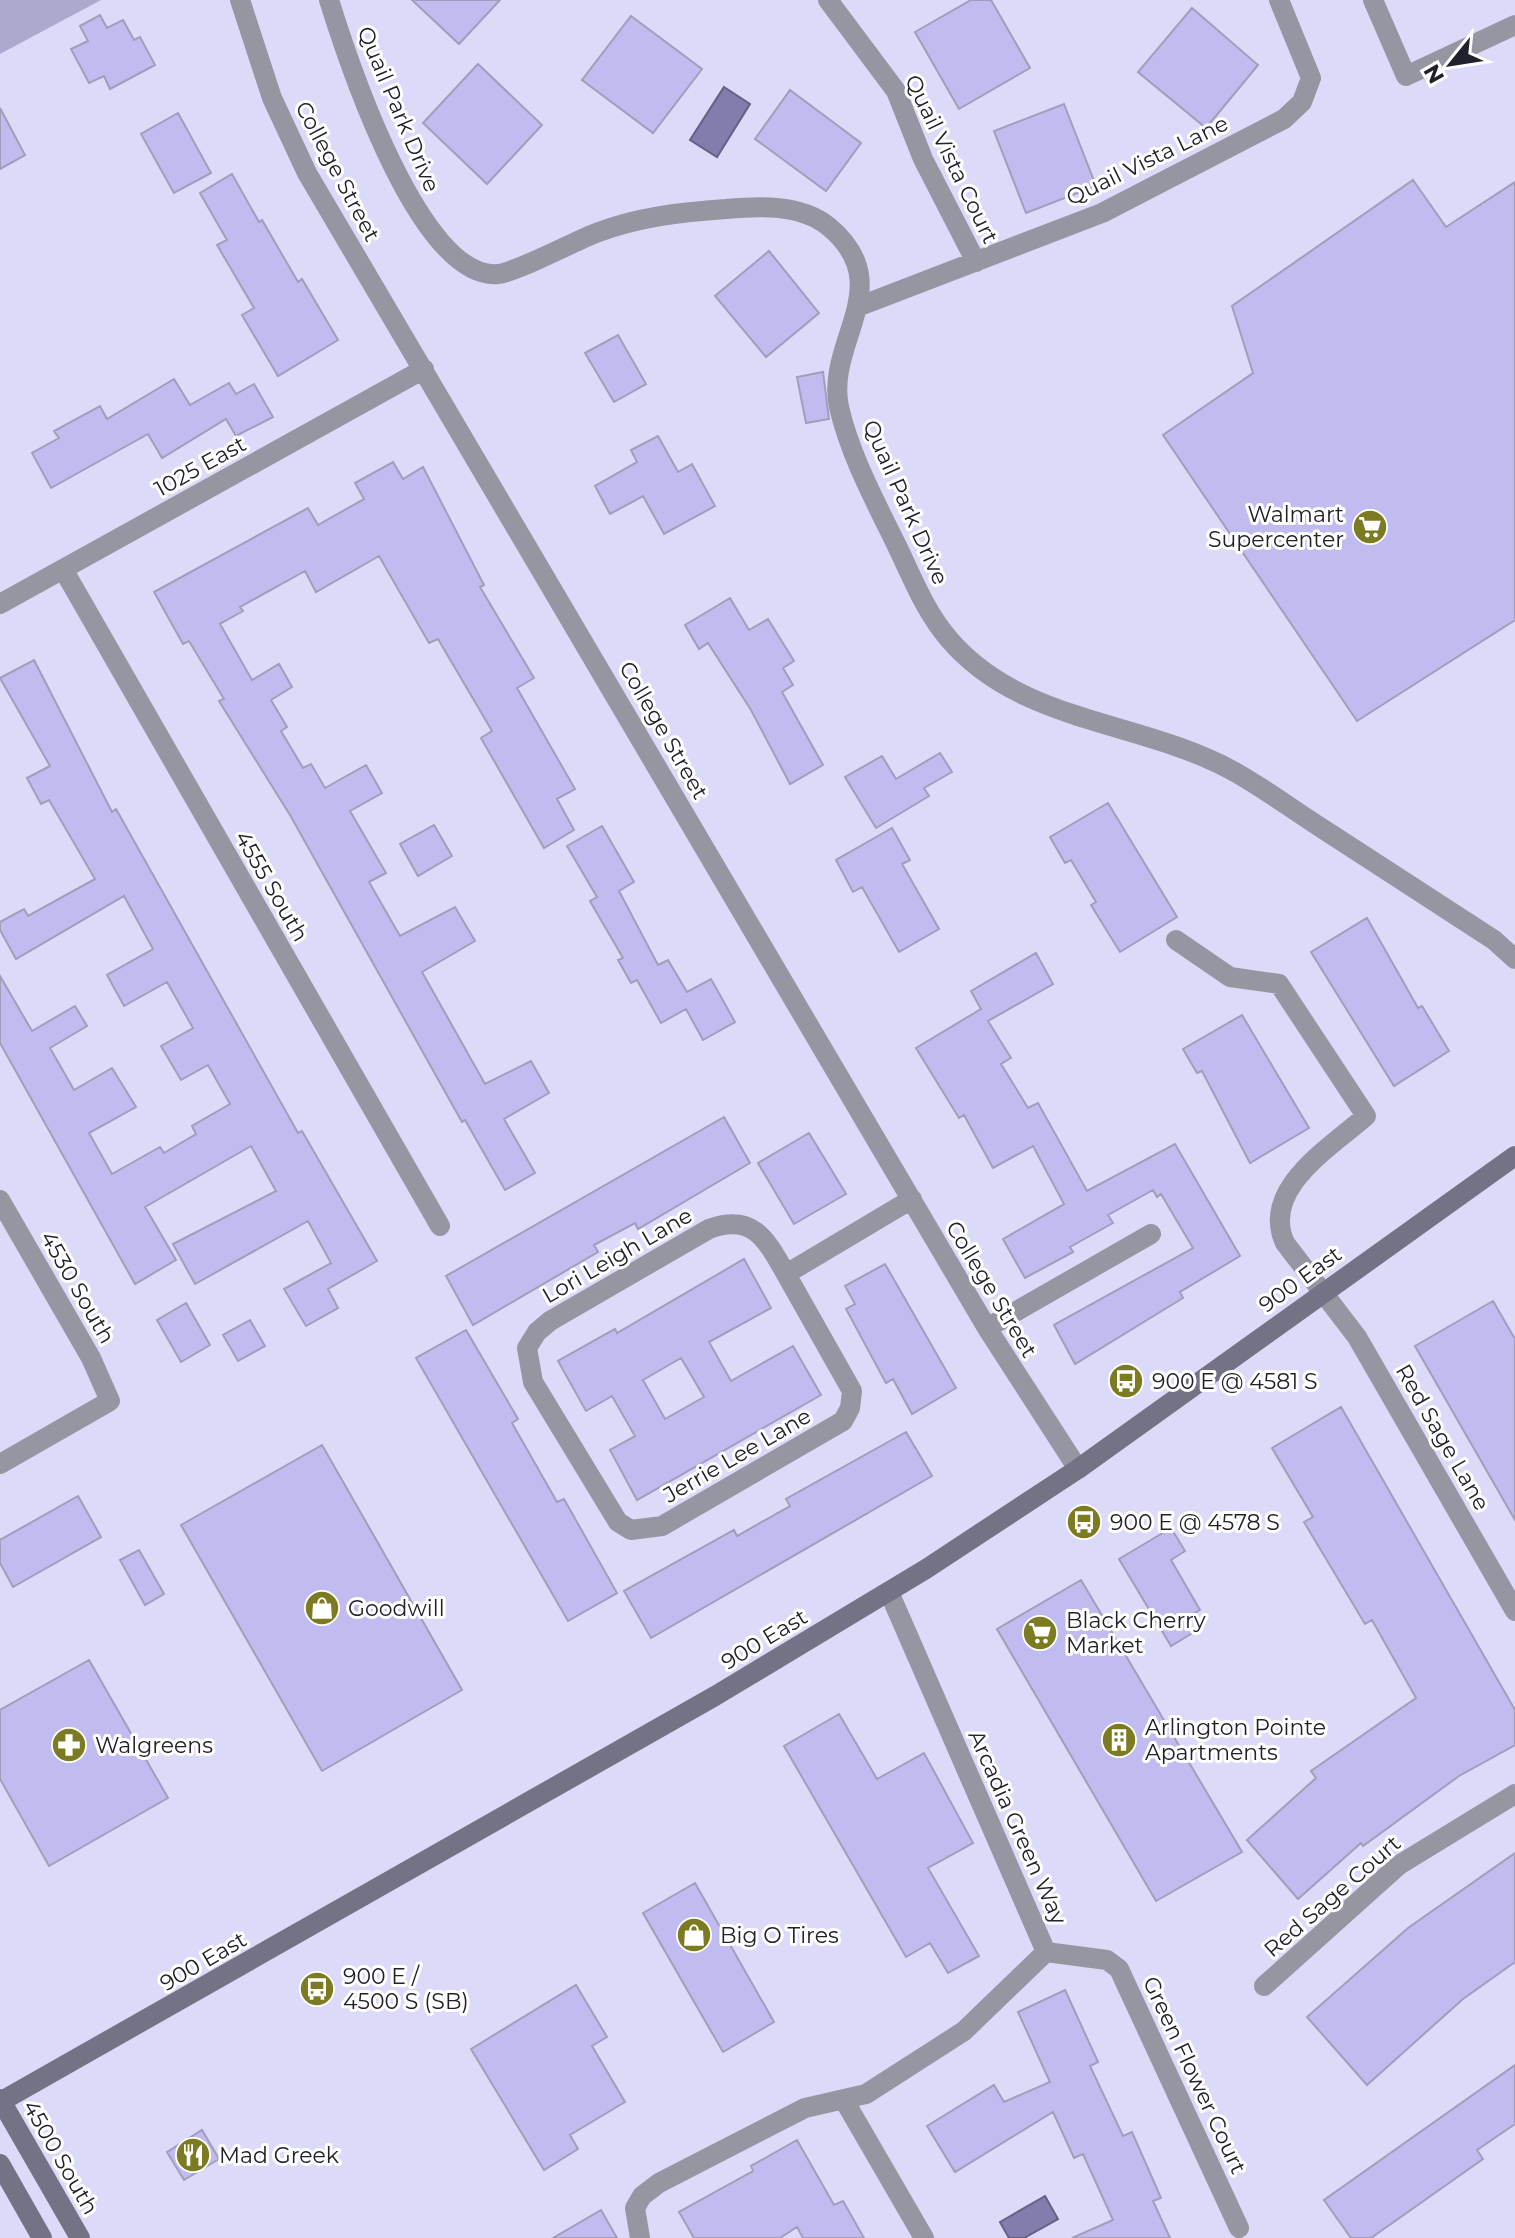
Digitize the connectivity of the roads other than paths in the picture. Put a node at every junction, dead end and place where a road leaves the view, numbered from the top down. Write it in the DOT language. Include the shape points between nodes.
graph roads {
  1 [pos="240,0"];
  2 [pos="329,0"];
  3 [pos="828,0"];
  4 [pos="1279,0"];
  5 [pos="1373,0"];
  6 [pos="1515,25"];
  7 [pos="976,262"];
  8 [pos="860,306"];
  9 [pos="424,369"];
  10 [pos="63,569"];
  11 [pos="0,604"];
  12 [pos="1176,940"];
  13 [pos="1515,959"];
  14 [pos="1515,1156"];
  15 [pos="912,1199"];
  16 [pos="0,1200"];
  17 [pos="440,1226"];
  18 [pos="1151,1234"];
  19 [pos="786,1274"];
  20 [pos="1322,1292"];
  21 [pos="987,1328"];
  22 [pos="0,1464"];
  23 [pos="1078,1469"];
  24 [pos="631,1530"];
  25 [pos="889,1592"];
  26 [pos="1515,1611"];
  27 [pos="1515,1794"];
  28 [pos="1046,1952"];
  29 [pos="1264,1986"];
  30 [pos="844,2100"];
  31 [pos="0,2101"];
  32 [pos="0,2164"];
  33 [pos="1239,2228"];
  34 [pos="42,2238"];
  35 [pos="80,2238"];
  36 [pos="640,2238"];
  37 [pos="924,2238"];
  1 -- 9 [label="street, College Street" via="272,98 307,173"];
  2 -- 8 [label="street, Quail Park Drive" via="392,163 417,211 444,248 468,269 498,274 599,232 666,214 766,205 825,224 843,242 858,265"];
  3 -- 7 [label="street, Quail Vista Court" via="896,91 923,159"];
  4 -- 7 [label="street, Quail Vista Lane" via="1311,78 1302,102 1284,119 1102,213"];
  5 -- 6 [label="street" via="1406,76"];
  7 -- 8 [label="street, Quail Vista Lane"];
  8 -- 13 [label="street, Quail Park Drive" via="837,373 840,410 880,511 928,611 949,639 1003,685 1044,706 1181,745 1234,772 1494,940"];
  9 -- 10 [label="street, 1025 East"];
  9 -- 15 [label="street, College Street"];
  10 -- 11 [label="street, 1025 East"];
  10 -- 17 [label="street, 4555 South"];
  12 -- 20 [label="street, Red Sage Lane" via="1230,977 1279,984 1366,1116 1288,1187 1279,1215 1285,1243"];
  14 -- 20 [label="main road, 900 East"];
  15 -- 19 [label="street"];
  15 -- 21 [label="street, College Street"];
  16 -- 22 [label="street, 4530 South" via="110,1401"];
  18 -- 21 [label="street"];
  19 -- 24 [label="street, Jerrie Lee Lane" via="852,1391 843,1421 662,1526"];
  19 -- 24 [label="street, Lori Leigh Lane" via="767,1242 750,1228 729,1222 550,1321 527,1348 533,1382 610,1510"];
  20 -- 23 [label="main road, 900 East"];
  20 -- 26 [label="street, Red Sage Lane" via="1357,1337"];
  21 -- 23 [label="street, College Street"];
  23 -- 25 [label="main road, 900 East"];
  25 -- 28 [label="street, Arcadia Green Way"];
  25 -- 31 [label="main road, 900 East"];
  27 -- 29 [label="street, Red Sage Court" via="1399,1865"];
  28 -- 30 [label="street, Arcadia Green Way" via="964,2031 866,2094"];
  28 -- 33 [label="street, Green Flower Court" via="1107,1960 1119,1969"];
  30 -- 36 [label="street, Arcadia Green Way" via="805,2108 659,2183 635,2208"];
  30 -- 37 [label="street"];
  31 -- 35 [label="main road, 4500 South"];
  32 -- 34 [label="main road"];
}
